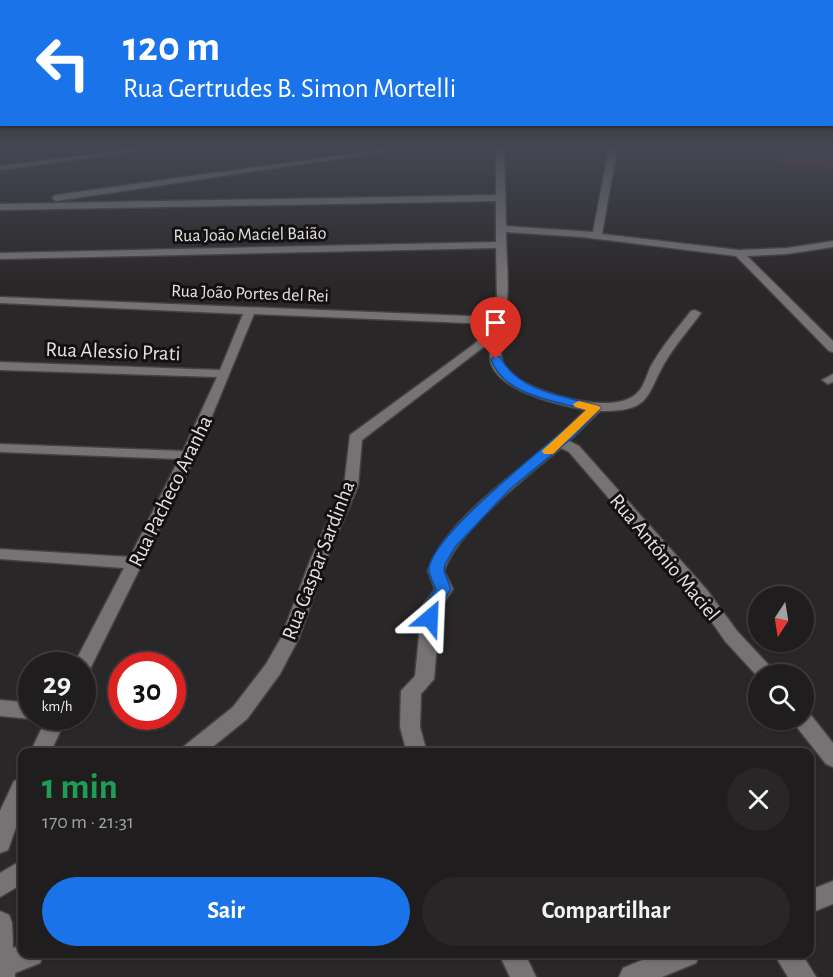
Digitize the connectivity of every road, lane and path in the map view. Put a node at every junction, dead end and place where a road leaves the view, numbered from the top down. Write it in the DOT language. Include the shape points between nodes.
graph roads {
  1 [pos="87,194"];
  2 [pos="501,194"];
  3 [pos="605,194"];
  4 [pos="501,198"];
  5 [pos="0,206"];
  6 [pos="501,229"];
  7 [pos="597,236"];
  8 [pos="833,244"];
  9 [pos="501,245"];
  10 [pos="739,253"];
  11 [pos="0,256"];
  12 [pos="0,300"];
  13 [pos="249,311"];
  14 [pos="695,313"];
  15 [pos="497,327"];
  16 [pos="833,348"];
  17 [pos="0,366"];
  18 [pos="225,375"];
  19 [pos="595,408"];
  20 [pos="560,442"];
  21 [pos="0,448"];
  22 [pos="189,455"];
  23 [pos="0,554"];
  24 [pos="135,563"];
  25 [pos="90,652"];
  26 [pos="758,664"];
  27 [pos="0,708"];
  28 [pos="18,710"];
  29 [pos="51,730"];
  30 [pos="811,730"];
  31 [pos="42,748"];
  32 [pos="196,748"];
  33 [pos="416,748"];
  34 [pos="833,758"];
  35 [pos="18,796"];
  36 [pos="0,843"];
  37 [pos="18,873"];
  38 [pos="0,886"];
  39 [pos="833,892"];
  40 [pos="814,900"];
  41 [pos="0,923"];
  42 [pos="24,958"];
  43 [pos="514,958"];
  44 [pos="677,958"];
  45 [pos="790,958"];
  46 [pos="2,971"];
  47 [pos="523,977"];
  48 [pos="632,977"];
  49 [pos="803,977"];
  1 -- 5 [label="street"];
  2 -- 4 [label="street"];
  3 -- 7 [label="street"];
  4 -- 5 [label="street"];
  4 -- 6 [label="street"];
  6 -- 7 [label="street"];
  6 -- 9 [label="street"];
  7 -- 10 [label="street"];
  8 -- 10 [label="street"];
  9 -- 11 [label="street, Rua João Maciel Baião"];
  9 -- 15 [label="street" via="502,301"];
  10 -- 16 [label="street"];
  12 -- 13 [label="street, Rua João Portes del Rei"];
  13 -- 15 [label="street, Rua João Portes del Rei"];
  13 -- 18 [label="street, Rua Pacheco Aranha"];
  14 -- 19 [label="street" via="666,352 643,396 621,406"];
  15 -- 19 [label="street" via="499,369 517,384"];
  15 -- 32 [label="street, Rua Gaspar Sardinha" via="477,348 355,438 351,486 284,648 240,713"];
  17 -- 18 [label="street, Rua Alessio Prati"];
  18 -- 22 [label="street, Rua Pacheco Aranha"];
  19 -- 20 [label="street"];
  20 -- 26 [label="street, Rua Antônio Maciel" via="573,449"];
  20 -- 33 [label="street" via="505,488 441,556 436,571 444,589 431,607 424,679 411,691 410,727"];
  21 -- 22 [label="street"];
  22 -- 24 [label="street, Rua Pacheco Aranha"];
  23 -- 24 [label="street"];
  24 -- 25 [label="street, Rua Pacheco Aranha"];
  27 -- 28 [label="street"];
  29 -- 31 [label="street"];
  30 -- 34 [label="street"];
  35 -- 36 [label="street"];
  37 -- 38 [label="street"];
  39 -- 40 [label="street"];
  41 -- 46 [label="street"];
  42 -- 46 [label="street"];
  43 -- 47 [label="street"];
  44 -- 48 [label="street"];
  45 -- 49 [label="street"];
}
